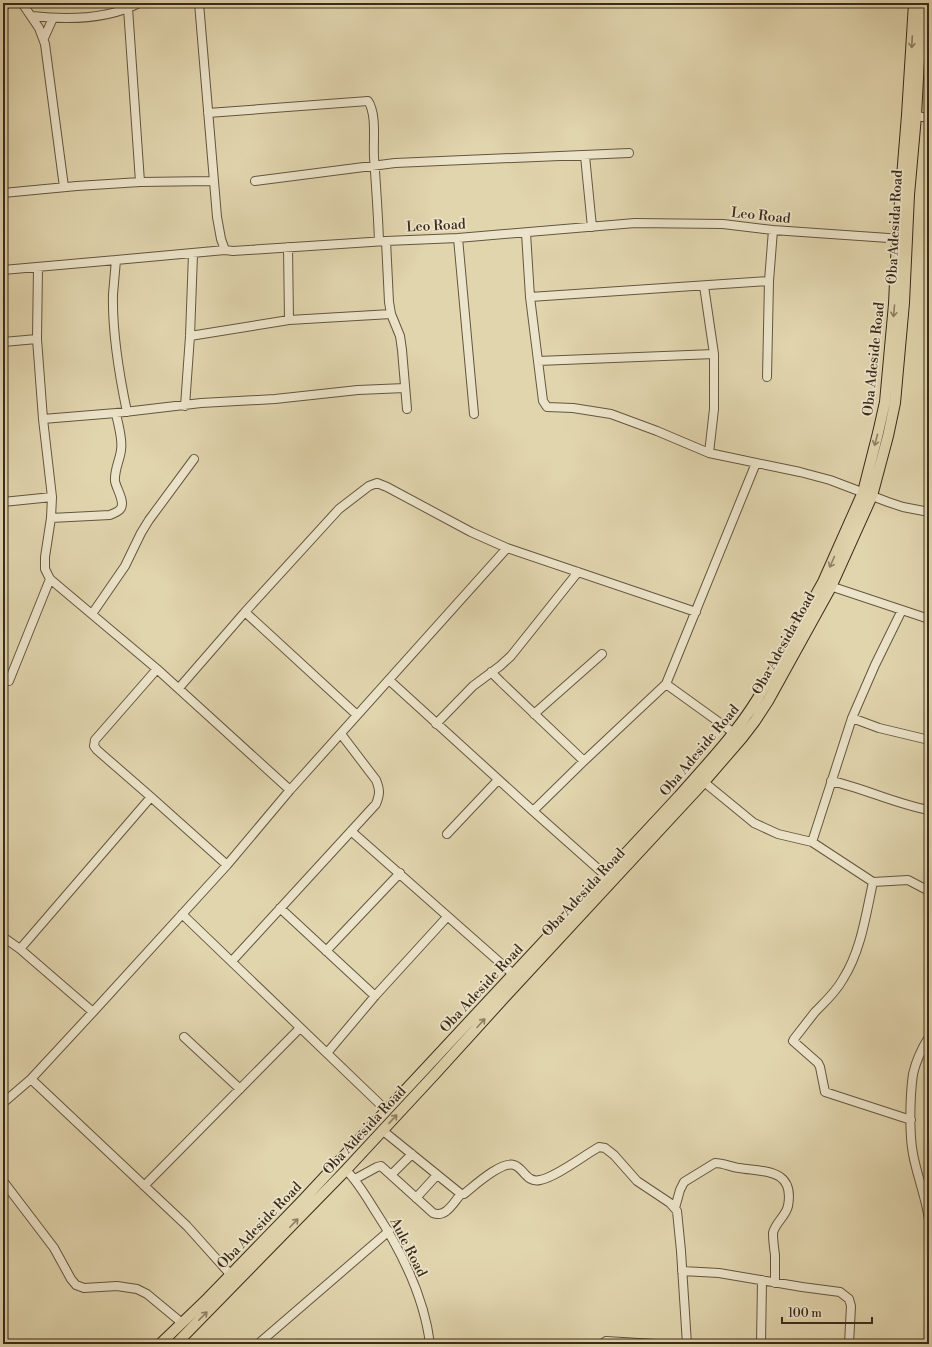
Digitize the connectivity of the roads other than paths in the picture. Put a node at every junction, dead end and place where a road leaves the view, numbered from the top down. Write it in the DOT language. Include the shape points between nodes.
graph roads {
  1 [pos="9,3"];
  2 [pos="22,3"];
  3 [pos="139,3"];
  4 [pos="199,3"];
  5 [pos="914,3"];
  6 [pos="922,3"];
  7 [pos="3,6"];
  8 [pos="128,8"];
  9 [pos="32,16"];
  10 [pos="53,18"];
  11 [pos="44,38"];
  12 [pos="208,113"];
  13 [pos="912,115"];
  14 [pos="929,118"];
  15 [pos="629,153"];
  16 [pos="585,156"];
  17 [pos="375,166"];
  18 [pos="255,181"];
  19 [pos="140,182"];
  20 [pos="214,182"];
  21 [pos="64,187"];
  22 [pos="3,193"];
  23 [pos="592,227"];
  24 [pos="773,230"];
  25 [pos="526,232"];
  26 [pos="458,238"];
  27 [pos="902,239"];
  28 [pos="383,241"];
  29 [pos="288,247"];
  30 [pos="225,250"];
  31 [pos="193,254"];
  32 [pos="116,260"];
  33 [pos="38,267"];
  34 [pos="3,270"];
  35 [pos="769,281"];
  36 [pos="704,286"];
  37 [pos="530,297"];
  38 [pos="391,314"];
  39 [pos="289,320"];
  40 [pos="190,336"];
  41 [pos="37,339"];
  42 [pos="3,342"];
  43 [pos="714,354"];
  44 [pos="538,361"];
  45 [pos="767,377"];
  46 [pos="405,388"];
  47 [pos="185,406"];
  48 [pos="407,408"];
  49 [pos="127,412"];
  50 [pos="116,413"];
  51 [pos="474,414"];
  52 [pos="43,419"];
  53 [pos="709,452"];
  54 [pos="194,459"];
  55 [pos="756,463"];
  56 [pos="867,494"];
  57 [pos="52,497"];
  58 [pos="3,502"];
  59 [pos="929,512"];
  60 [pos="51,518"];
  61 [pos="507,548"];
  62 [pos="578,572"];
  63 [pos="50,579"];
  64 [pos="827,584"];
  65 [pos="902,610"];
  66 [pos="245,612"];
  67 [pos="696,612"];
  68 [pos="92,614"];
  69 [pos="929,619"];
  70 [pos="602,654"];
  71 [pos="157,669"];
  72 [pos="491,672"];
  73 [pos="389,680"];
  74 [pos="9,681"];
  75 [pos="666,684"];
  76 [pos="179,688"];
  77 [pos="534,714"];
  78 [pos="357,716"];
  79 [pos="852,718"];
  80 [pos="436,724"];
  81 [pos="734,733"];
  82 [pos="341,734"];
  83 [pos="929,740"];
  84 [pos="584,761"];
  85 [pos="498,780"];
  86 [pos="831,781"];
  87 [pos="704,782"];
  88 [pos="290,790"];
  89 [pos="151,797"];
  90 [pos="929,810"];
  91 [pos="532,811"];
  92 [pos="351,831"];
  93 [pos="447,834"];
  94 [pos="812,842"];
  95 [pos="227,865"];
  96 [pos="620,865"];
  97 [pos="400,873"];
  98 [pos="605,875"];
  99 [pos="873,882"];
  100 [pos="929,891"];
  101 [pos="280,908"];
  102 [pos="182,914"];
  103 [pos="447,917"];
  104 [pos="3,937"];
  105 [pos="20,949"];
  106 [pos="326,951"];
  107 [pos="232,961"];
  108 [pos="513,974"];
  109 [pos="501,994"];
  110 [pos="375,996"];
  111 [pos="94,1012"];
  112 [pos="300,1028"];
  113 [pos="184,1037"];
  114 [pos="929,1037"];
  115 [pos="327,1053"];
  116 [pos="31,1079"];
  117 [pos="240,1089"];
  118 [pos="3,1103"];
  119 [pos="386,1110"];
  120 [pos="911,1120"];
  121 [pos="382,1130"];
  122 [pos="412,1154"];
  123 [pos="346,1170"];
  124 [pos="391,1175"];
  125 [pos="437,1175"];
  126 [pos="355,1179"];
  127 [pos="3,1181"];
  128 [pos="144,1186"];
  129 [pos="461,1194"];
  130 [pos="416,1198"];
  131 [pos="675,1208"];
  132 [pos="929,1220"];
  133 [pos="389,1232"];
  134 [pos="682,1271"];
  135 [pos="230,1274"];
  136 [pos="762,1280"];
  137 [pos="775,1282"];
  138 [pos="182,1323"];
  139 [pos="160,1344"];
  140 [pos="176,1344"];
  141 [pos="258,1344"];
  142 [pos="430,1344"];
  143 [pos="602,1344"];
  144 [pos="656,1344"];
  145 [pos="687,1344"];
  146 [pos="761,1344"];
  147 [pos="849,1344"];
  1 -- 7 [label="street"];
  2 -- 9 [label="street"];
  3 -- 8 [label="street"];
  4 -- 12 [label="street"];
  5 -- 13 [label="main road, one-way"];
  6 -- 13 [label="main road, Oba Adesida Road"];
  8 -- 10 [label="street" via="115,13 83,18"];
  8 -- 19 [label="street"];
  9 -- 10 [label="street"];
  9 -- 11 [label="street"];
  10 -- 11 [label="street"];
  11 -- 21 [label="street"];
  12 -- 17 [label="street" via="368,101 372,108"];
  12 -- 20 [label="street"];
  13 -- 14 [label="street"];
  13 -- 27 [label="main road, Oba Adesida Road"];
  15 -- 16 [label="street"];
  16 -- 17 [label="street"];
  16 -- 23 [label="street"];
  17 -- 18 [label="street"];
  17 -- 28 [label="street"];
  19 -- 20 [label="street"];
  19 -- 21 [label="street"];
  20 -- 30 [label="street" via="221,240"];
  21 -- 22 [label="street"];
  23 -- 24 [label="street, Leo Road" via="635,223 681,223"];
  23 -- 25 [label="street, Leo Road"];
  24 -- 27 [label="street, Leo Road"];
  24 -- 35 [label="street"];
  25 -- 26 [label="street, Leo Road"];
  25 -- 37 [label="street"];
  26 -- 28 [label="street, Leo Road"];
  26 -- 51 [label="street"];
  27 -- 56 [label="main road, Oba Adesida Road" via="904,303 894,403 888,436"];
  28 -- 29 [label="street, Leo Road"];
  28 -- 38 [label="street"];
  29 -- 30 [label="street, Leo Road"];
  29 -- 39 [label="street"];
  30 -- 31 [label="street, Leo Road"];
  31 -- 32 [label="street, Leo Road"];
  31 -- 40 [label="street"];
  32 -- 33 [label="street, Leo Road"];
  32 -- 49 [label="street" via="114,323"];
  33 -- 34 [label="street, Leo Road"];
  33 -- 41 [label="street"];
  35 -- 36 [label="street"];
  35 -- 45 [label="street"];
  36 -- 37 [label="street"];
  36 -- 43 [label="street"];
  37 -- 44 [label="street"];
  38 -- 39 [label="street"];
  38 -- 46 [label="street" via="400,336"];
  39 -- 40 [label="street"];
  40 -- 47 [label="street"];
  41 -- 42 [label="street"];
  41 -- 52 [label="street"];
  43 -- 44 [label="street"];
  43 -- 53 [label="street" via="714,409"];
  44 -- 53 [label="street" via="543,401 547,407 611,414"];
  46 -- 47 [label="street"];
  46 -- 48 [label="street"];
  47 -- 49 [label="street"];
  49 -- 50 [label="street"];
  50 -- 52 [label="street"];
  50 -- 60 [label="street" via="122,450 115,482 122,503 121,508 110,515"];
  52 -- 57 [label="street"];
  53 -- 55 [label="street"];
  54 -- 68 [label="street" via="148,520 125,566"];
  55 -- 56 [label="street" via="815,476"];
  55 -- 67 [label="street"];
  56 -- 59 [label="street" via="903,507"];
  56 -- 64 [label="main road, Oba Adesida Road"];
  57 -- 58 [label="street"];
  57 -- 60 [label="street"];
  60 -- 63 [label="street" via="45,557 45,569"];
  61 -- 62 [label="street"];
  61 -- 66 [label="street" via="377,484 364,489 340,509"];
  61 -- 73 [label="street"];
  62 -- 67 [label="street"];
  62 -- 72 [label="street" via="516,650"];
  63 -- 68 [label="street"];
  63 -- 74 [label="street"];
  64 -- 65 [label="street"];
  64 -- 81 [label="main road, Oba Adeside Road" via="748,715"];
  64 -- 87 [label="main road, Oba Adesida Road" via="755,721"];
  65 -- 69 [label="street"];
  65 -- 79 [label="street"];
  66 -- 76 [label="street"];
  66 -- 78 [label="street"];
  67 -- 75 [label="street"];
  68 -- 71 [label="street"];
  70 -- 77 [label="street"];
  71 -- 76 [label="street"];
  71 -- 89 [label="street" via="96,740 94,746"];
  72 -- 77 [label="street"];
  72 -- 80 [label="street" via="473,686"];
  73 -- 78 [label="street"];
  73 -- 80 [label="street"];
  75 -- 81 [label="street"];
  75 -- 84 [label="street"];
  76 -- 88 [label="street"];
  77 -- 84 [label="street"];
  78 -- 82 [label="street"];
  79 -- 83 [label="street" via="886,730"];
  79 -- 86 [label="street"];
  80 -- 85 [label="street"];
  81 -- 96 [label="main road, Oba Adeside Road"];
  82 -- 88 [label="street"];
  82 -- 92 [label="street" via="380,789 376,804"];
  84 -- 91 [label="street"];
  85 -- 91 [label="street"];
  85 -- 93 [label="street"];
  86 -- 90 [label="street"];
  86 -- 94 [label="street"];
  87 -- 94 [label="street" via="754,823 778,834"];
  87 -- 96 [label="main road, Oba Adesida Road"];
  88 -- 95 [label="street"];
  89 -- 95 [label="street"];
  89 -- 105 [label="street"];
  91 -- 98 [label="street"];
  92 -- 97 [label="street"];
  92 -- 101 [label="street"];
  94 -- 99 [label="street"];
  95 -- 102 [label="street"];
  96 -- 98 [label="main road, Oba Adeside Road"];
  96 -- 109 [label="main road, Oba Adesida Road"];
  97 -- 103 [label="street"];
  97 -- 106 [label="street"];
  98 -- 108 [label="main road, Oba Adeside Road"];
  99 -- 100 [label="street" via="908,880"];
  99 -- 120 [label="street" via="860,937 848,971 837,989 793,1041 818,1063 825,1092"];
  101 -- 106 [label="street"];
  101 -- 107 [label="street"];
  102 -- 107 [label="street"];
  102 -- 111 [label="street"];
  103 -- 108 [label="street"];
  103 -- 110 [label="street"];
  104 -- 105 [label="street"];
  105 -- 111 [label="street"];
  106 -- 110 [label="street"];
  107 -- 112 [label="street"];
  108 -- 109 [label="main road, Oba Adeside Road"];
  109 -- 119 [label="main road, Oba Adeside Road"];
  121 -- 109 [label="main road, Oba Adesida Road, one-way" via="435,1074"];
  110 -- 115 [label="street"];
  111 -- 116 [label="street"];
  112 -- 115 [label="street"];
  112 -- 117 [label="street"];
  113 -- 117 [label="street"];
  114 -- 120 [label="street" via="913,1073"];
  115 -- 119 [label="street"];
  116 -- 118 [label="street"];
  116 -- 128 [label="street"];
  117 -- 128 [label="street"];
  119 -- 135 [label="main road, Oba Adeside Road"];
  120 -- 132 [label="street" via="913,1153"];
  121 -- 122 [label="street"];
  121 -- 123 [label="main road, Oba Adesida Road"];
  122 -- 124 [label="street"];
  122 -- 125 [label="street"];
  123 -- 126 [label="street, Aule Road"];
  140 -- 123 [label="main road, Oba Adesida Road, one-way"];
  124 -- 126 [label="street" via="379,1166"];
  124 -- 130 [label="street"];
  125 -- 129 [label="street"];
  125 -- 130 [label="street"];
  126 -- 133 [label="street, Aule Road"];
  127 -- 138 [label="street" via="54,1248 76,1285 84,1288 117,1286 137,1289 147,1294"];
  128 -- 135 [label="street" via="187,1226"];
  129 -- 130 [label="street" via="442,1215 433,1213"];
  129 -- 131 [label="street" via="500,1168 509,1165 517,1167 530,1179 540,1180 602,1147 614,1155 637,1181"];
  131 -- 134 [label="street"];
  131 -- 137 [label="street" via="684,1182 715,1163 739,1169 764,1170 778,1176 787,1187 788,1203 773,1233"];
  133 -- 141 [label="street"];
  133 -- 142 [label="street, Aule Road" via="419,1296 428,1326"];
  134 -- 136 [label="street" via="719,1273"];
  134 -- 145 [label="street"];
  135 -- 138 [label="main road, Oba Adeside Road"];
  136 -- 137 [label="street"];
  136 -- 146 [label="street"];
  137 -- 147 [label="street" via="844,1294 849,1299 852,1311"];
  138 -- 139 [label="main road, Oba Adeside Road"];
  143 -- 144 [label="street" via="606,1341"];
}
